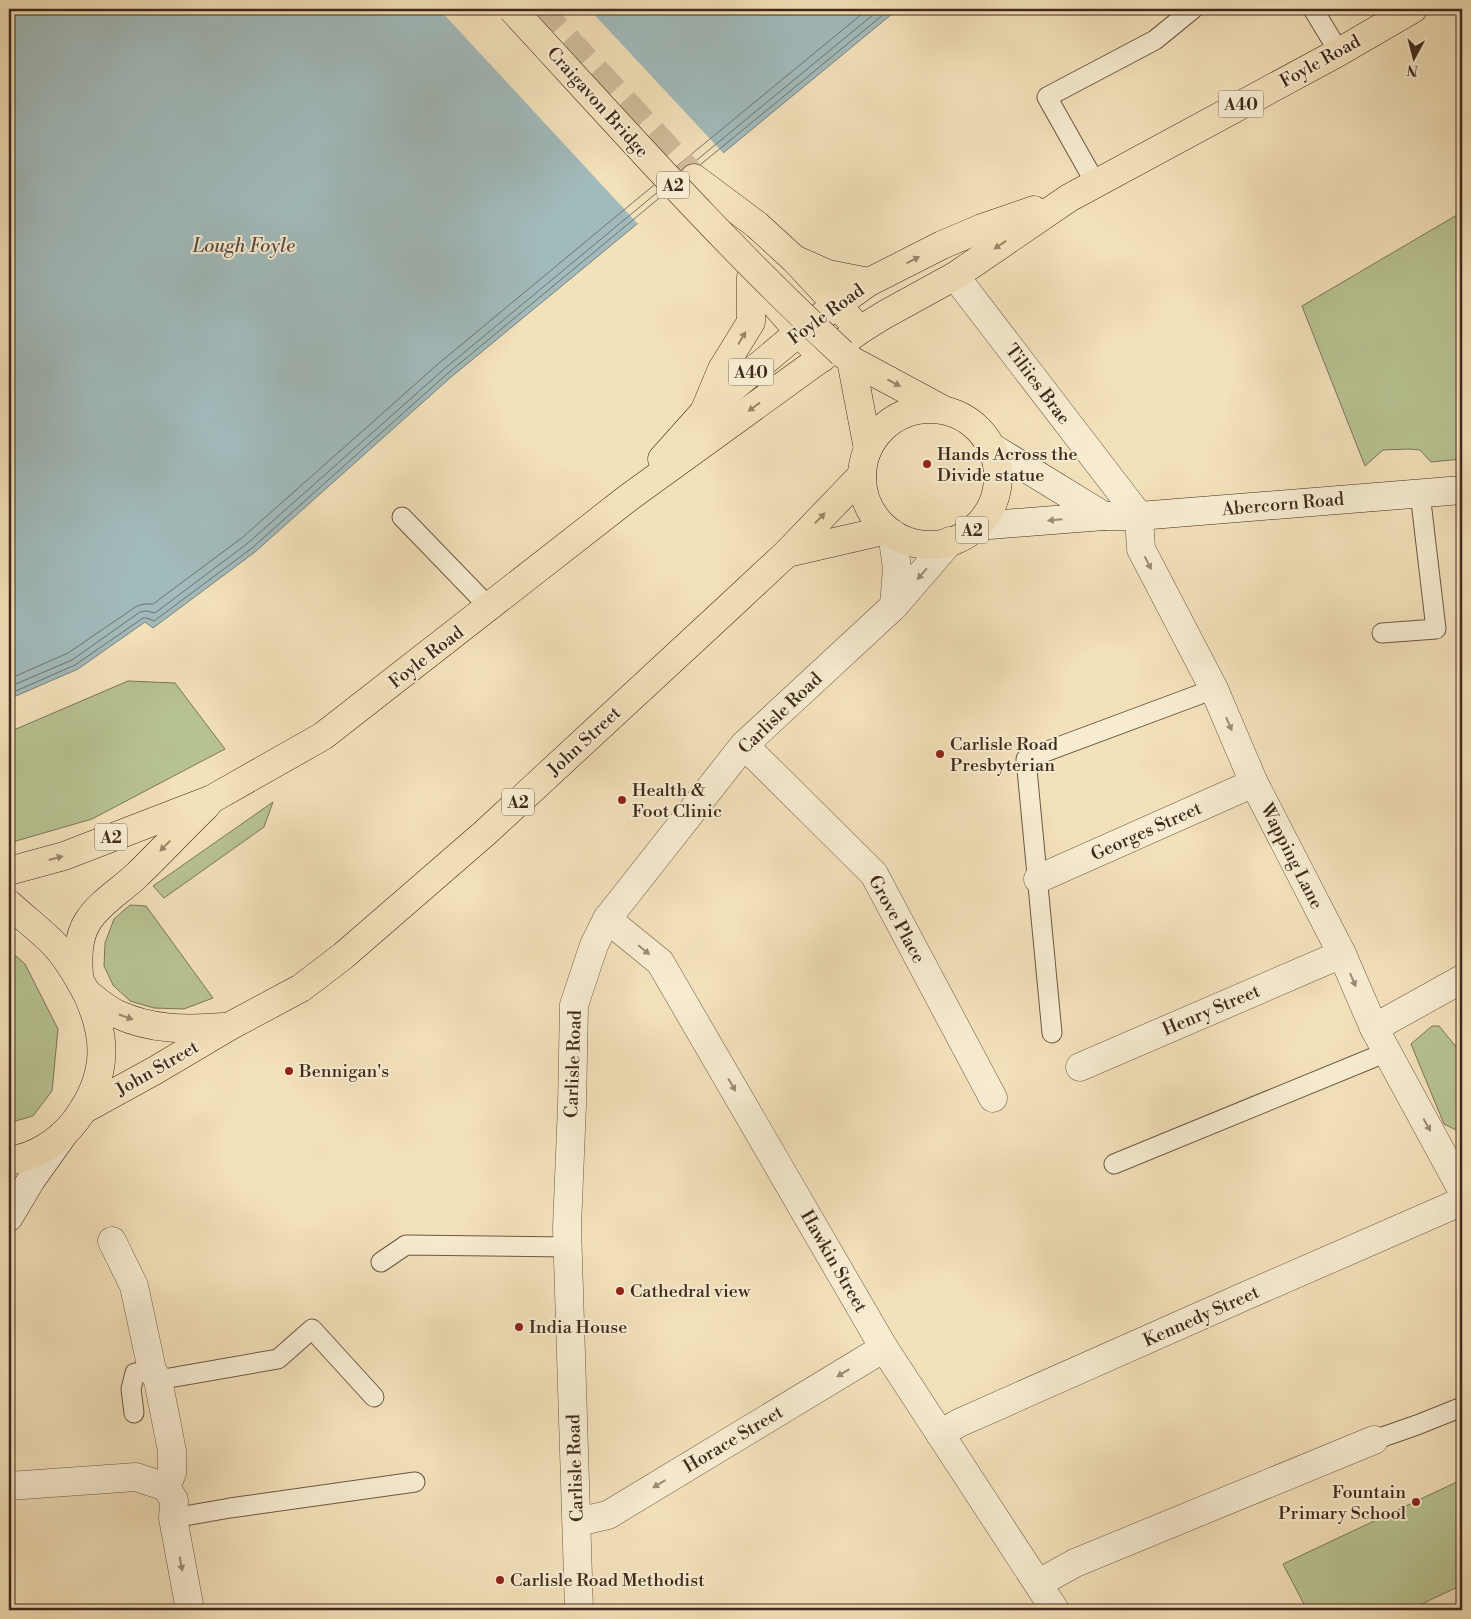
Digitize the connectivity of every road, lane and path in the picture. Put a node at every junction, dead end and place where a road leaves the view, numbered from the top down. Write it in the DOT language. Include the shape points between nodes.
graph roads {
  1 [pos="512,9"];
  2 [pos="1193,9"];
  3 [pos="1313,9"];
  4 [pos="1413,9"];
  5 [pos="1339,52"];
  6 [pos="1096,184"];
  7 [pos="1069,198"];
  8 [pos="794,259"];
  9 [pos="955,276"];
  10 [pos="751,277"];
  11 [pos="869,282"];
  12 [pos="837,304"];
  13 [pos="860,330"];
  14 [pos="798,333"];
  15 [pos="838,357"];
  16 [pos="942,409"];
  17 [pos="704,412"];
  18 [pos="992,448"];
  19 [pos="865,462"];
  20 [pos="1462,490"];
  21 [pos="1420,493"];
  22 [pos="628,498"];
  23 [pos="1104,516"];
  24 [pos="1139,516"];
  25 [pos="402,517"];
  26 [pos="977,526"];
  27 [pos="890,531"];
  28 [pos="950,541"];
  29 [pos="786,553"];
  30 [pos="894,606"];
  31 [pos="489,607"];
  32 [pos="1382,634"];
  33 [pos="1214,689"];
  34 [pos="744,745"];
  35 [pos="1254,783"];
  36 [pos="212,799"];
  37 [pos="9,871"];
  38 [pos="1038,879"];
  39 [pos="9,904"];
  40 [pos="607,919"];
  41 [pos="1342,954"];
  42 [pos="1462,979"];
  43 [pos="82,984"];
  44 [pos="230,1026"];
  45 [pos="1374,1028"];
  46 [pos="1052,1033"];
  47 [pos="1387,1052"];
  48 [pos="1080,1067"];
  49 [pos="993,1098"];
  50 [pos="83,1110"];
  51 [pos="64,1134"];
  52 [pos="9,1160"];
  53 [pos="1114,1164"];
  54 [pos="1462,1190"];
  55 [pos="1462,1200"];
  56 [pos="9,1217"];
  57 [pos="112,1241"];
  58 [pos="568,1247"];
  59 [pos="381,1262"];
  60 [pos="884,1348"];
  61 [pos="155,1375"];
  62 [pos="374,1397"];
  63 [pos="1462,1407"];
  64 [pos="134,1413"];
  65 [pos="940,1434"];
  66 [pos="1374,1440"];
  67 [pos="415,1482"];
  68 [pos="9,1486"];
  69 [pos="166,1487"];
  70 [pos="172,1518"];
  71 [pos="577,1522"];
  72 [pos="1038,1583"];
  73 [pos="190,1610"];
  74 [pos="579,1610"];
  75 [pos="1055,1610"];
  1 -- 15 [label="main road, Craigavon Bridge / A2, bridge" via="686,199"];
  2 -- 6 [label="lane" via="1155,40 1047,98"];
  3 -- 5 [label="lane"];
  4 -- 5 [label="main road, Foyle Road / A40"];
  5 -- 6 [label="main road, Foyle Road / A40"];
  6 -- 7 [label="main road, Foyle Road / A40"];
  7 -- 9 [label="main road, Foyle Road / A40, one-way"];
  11 -- 7 [label="main road, Foyle Road / A40, one-way" via="982,228"];
  8 -- 10 [label="main road, Craigavon Bridge / A2" via="757,225 694,178 734,256"];
  8 -- 11 [label="main road" via="828,274"];
  8 -- 12 [label="main road, Craigavon Bridge / A2"];
  9 -- 13 [label="main road, Foyle Road / A40"];
  9 -- 24 [label="street, Tiliies Brae"];
  10 -- 14 [label="main road, Craigavon Bridge / A2"];
  17 -- 10 [label="main road, one-way" via="722,369 751,322"];
  11 -- 12 [label="main road, Foyle Road / A40"];
  12 -- 13 [label="main road, Craigavon Bridge / A2"];
  12 -- 14 [label="main road, Foyle Road / A40"];
  13 -- 15 [label="main road, Foyle Road / A2"];
  14 -- 15 [label="main road, Craigavon Bridge / A2"];
  14 -- 17 [label="main road, Foyle Road / A40"];
  15 -- 16 [label="main road, Craigavon Bridge / A2, one-way"];
  15 -- 19 [label="main road, A2"];
  15 -- 22 [label="main road, Foyle Road / A2, one-way"];
  16 -- 18 [label="main road, A2" via="963,416 980,430"];
  16 -- 19 [label="main road, A2" via="920,409 900,415 881,429"];
  17 -- 22 [label="main road, Foyle Road / A2"];
  18 -- 23 [label="street"];
  18 -- 26 [label="main road, A2" via="998,470 997,492 990,510"];
  19 -- 27 [label="main road, A2" via="864,495 874,516"];
  29 -- 19 [label="main road, John Street / A2, one-way"];
  20 -- 21 [label="street, Abercorn Road"];
  21 -- 24 [label="street, Abercorn Road"];
  21 -- 32 [label="lane" via="1436,629"];
  22 -- 31 [label="main road, Foyle Road / A2"];
  23 -- 24 [label="street, Abercorn Road"];
  23 -- 26 [label="street, Abercorn Road, one-way"];
  24 -- 33 [label="street, Wapping Lane, one-way" via="1141,549"];
  25 -- 31 [label="lane"];
  26 -- 28 [label="main road, A2" via="961,538"];
  27 -- 28 [label="main road, A2" via="903,540 921,544"];
  27 -- 29 [label="main road"];
  27 -- 30 [label="street" via="897,568"];
  28 -- 30 [label="street, Carlisle Road, one-way"];
  29 -- 44 [label="main road, John Street / A2" via="486,832 343,956 301,988"];
  30 -- 34 [label="street, Carlisle Road"];
  31 -- 36 [label="main road, Foyle Road / A2" via="323,736"];
  33 -- 35 [label="street, Wapping Lane, one-way"];
  33 -- 38 [label="lane" via="1026,759"];
  34 -- 40 [label="street, Carlisle Road"];
  34 -- 49 [label="street, Grove Place" via="874,874"];
  35 -- 38 [label="street, Georges Street"];
  35 -- 41 [label="street, Wapping Lane"];
  37 -- 36 [label="main road, Foyle Road / A2, one-way" via="64,856"];
  36 -- 43 [label="main road, Foyle Road / A2, one-way" via="87,922 80,939 78,958"];
  38 -- 46 [label="lane"];
  39 -- 43 [label="main road, A2" via="52,942"];
  40 -- 58 [label="street, Carlisle Road" via="594,945 574,1005"];
  40 -- 60 [label="street, Hawkin Street, one-way" via="660,962"];
  41 -- 45 [label="street, Wapping Lane, one-way"];
  41 -- 48 [label="street, Henry Street"];
  42 -- 45 [label="street"];
  43 -- 44 [label="main road, John Street / A2, one-way" via="117,1014 137,1021 163,1028 191,1030"];
  43 -- 50 [label="main road, A2" via="93,1006 102,1046 101,1068"];
  44 -- 50 [label="main road, John Street / A2"];
  45 -- 47 [label="street, Wapping Lane"];
  47 -- 53 [label="lane"];
  47 -- 54 [label="street, Wapping Lane, one-way"];
  50 -- 51 [label="main road, A2"];
  51 -- 52 [label="main road, A2" via="39,1151"];
  51 -- 56 [label="street"];
  55 -- 65 [label="street, Kennedy Street"];
  57 -- 61 [label="street" via="134,1286"];
  58 -- 59 [label="lane" via="406,1245"];
  58 -- 71 [label="street, Carlisle Road"];
  60 -- 65 [label="street, Hawkin Street"];
  60 -- 71 [label="street, Horace Street, one-way" via="608,1515"];
  61 -- 62 [label="lane" via="278,1359 312,1329"];
  61 -- 64 [label="lane" via="135,1373 131,1389"];
  61 -- 69 [label="street" via="172,1451 172,1473"];
  63 -- 66 [label="lane"];
  65 -- 72 [label="street, Hawkin Street"];
  66 -- 72 [label="street" via="1075,1563"];
  67 -- 70 [label="lane"];
  68 -- 69 [label="street" via="136,1478"];
  69 -- 70 [label="street" via="174,1500"];
  70 -- 73 [label="street, one-way"];
  71 -- 74 [label="street, Carlisle Road"];
  72 -- 75 [label="street, Hawkin Street"];
}
